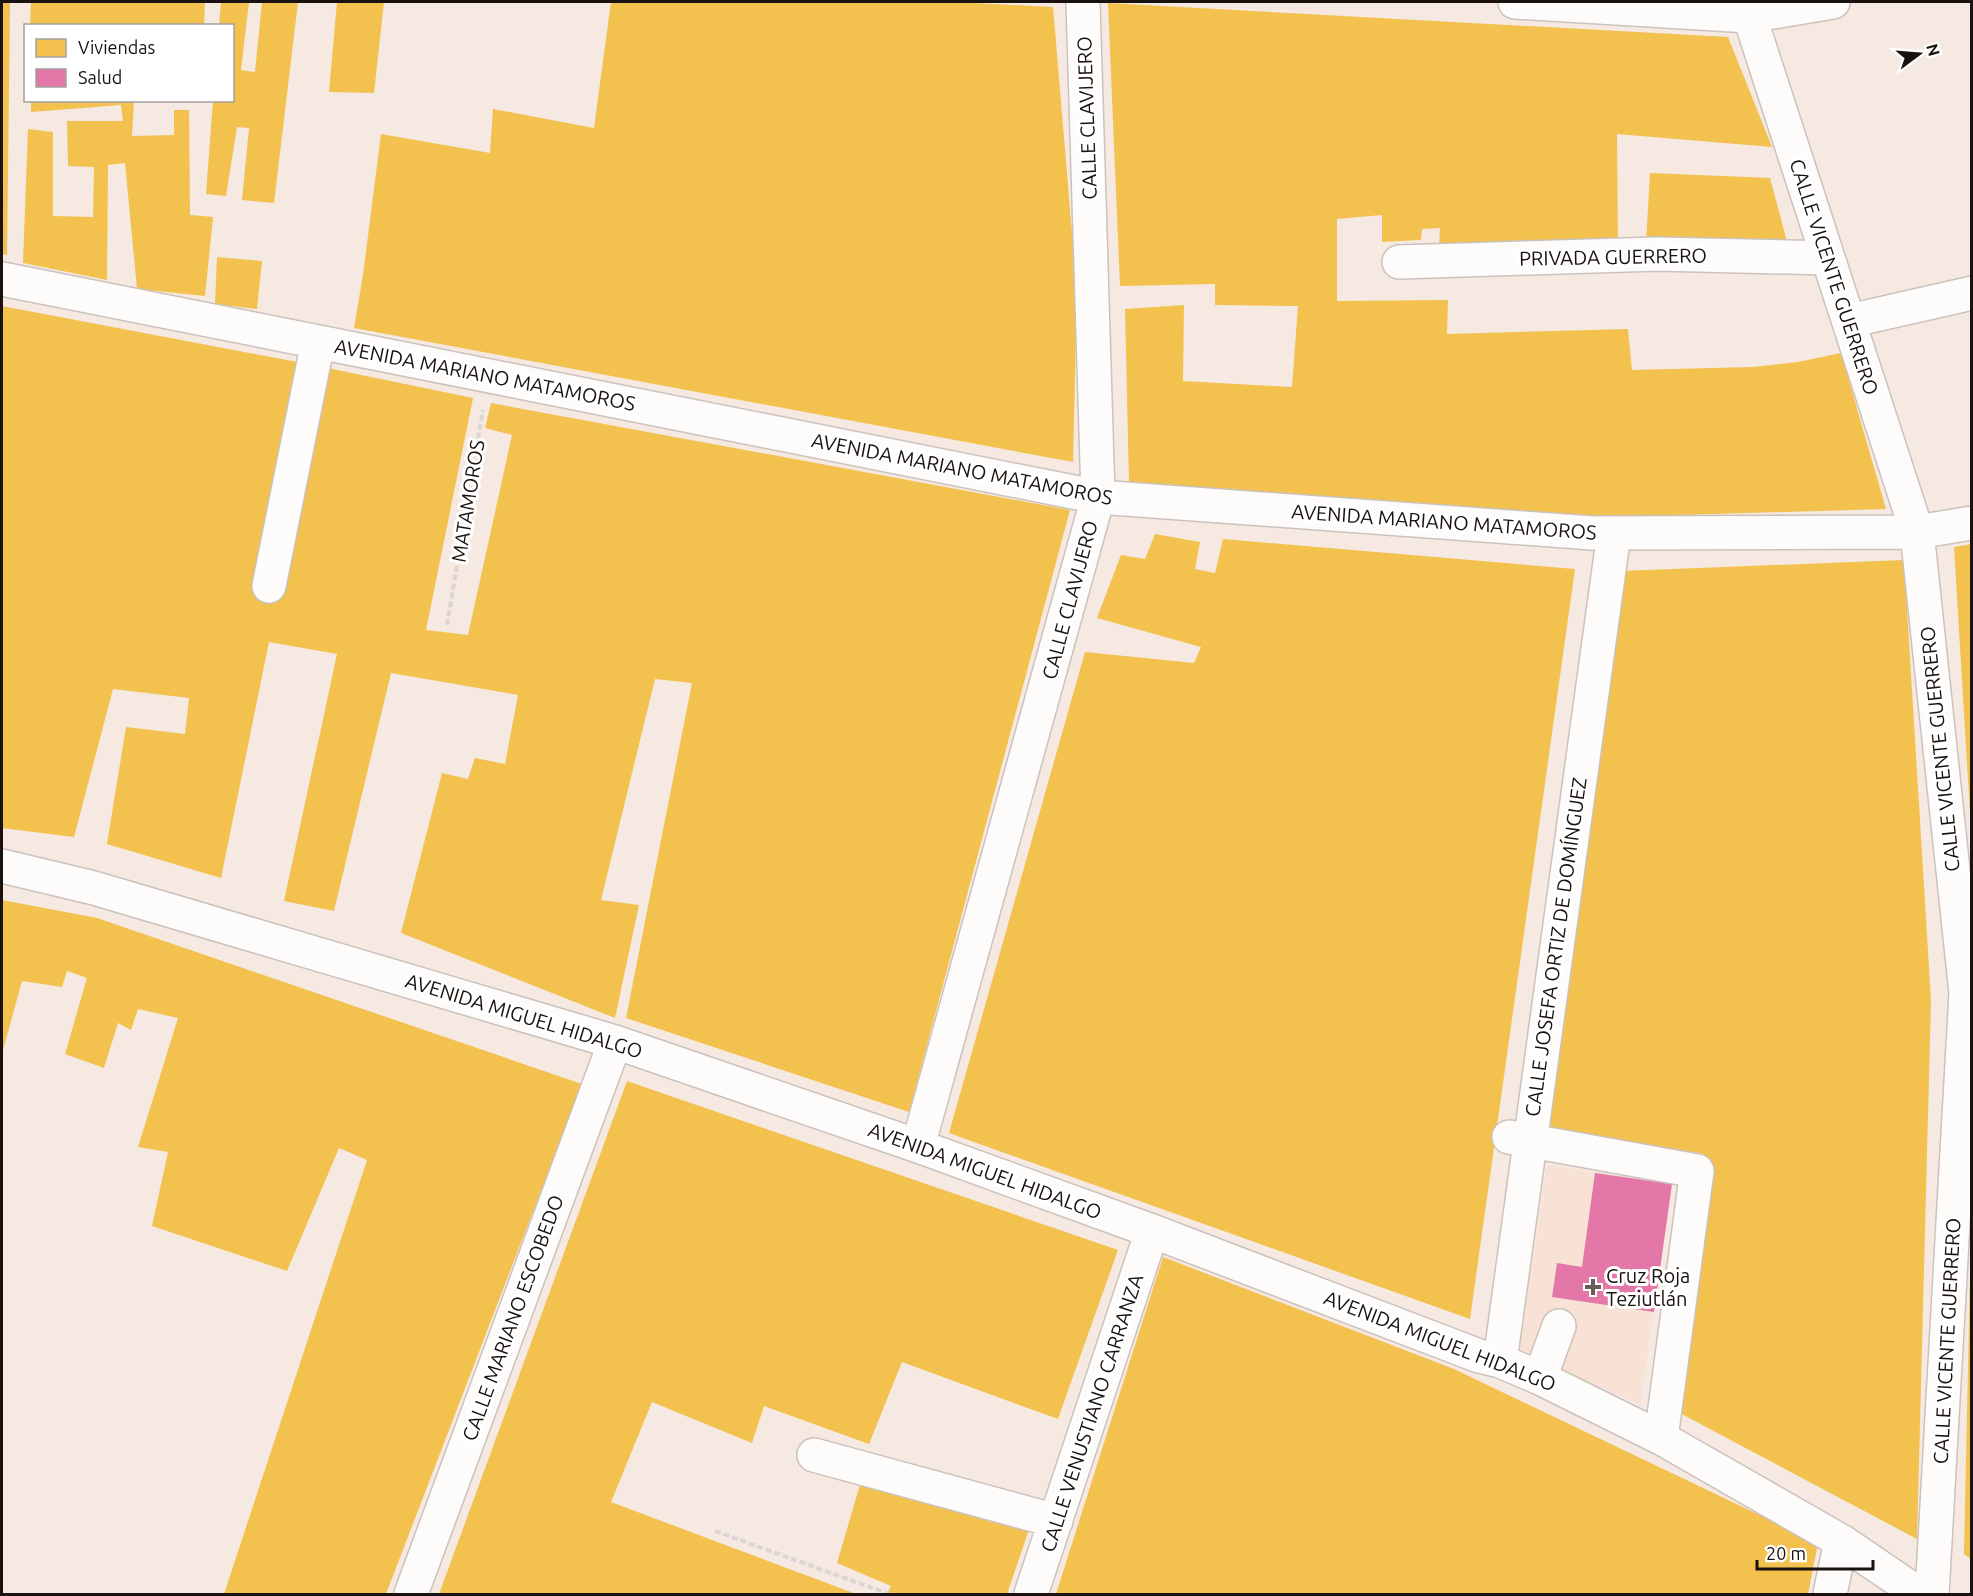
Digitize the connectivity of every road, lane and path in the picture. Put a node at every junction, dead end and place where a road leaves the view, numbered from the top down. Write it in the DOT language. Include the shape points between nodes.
graph roads {
  1 [pos="1083,2"];
  2 [pos="1515,2"];
  3 [pos="1833,2"];
  4 [pos="1747,9"];
  5 [pos="1828,258"];
  6 [pos="1399,262"];
  7 [pos="2,279"];
  8 [pos="1971,293"];
  9 [pos="1849,321"];
  10 [pos="318,342"];
  11 [pos="488,377"];
  12 [pos="1098,497"];
  13 [pos="1971,523"];
  14 [pos="1917,532"];
  15 [pos="1603,533"];
  16 [pos="269,586"];
  17 [pos="447,625"];
  18 [pos="2,866"];
  19 [pos="1969,993"];
  20 [pos="615,1042"];
  21 [pos="918,1146"];
  22 [pos="1519,1146"];
  23 [pos="1152,1231"];
  24 [pos="1559,1326"];
  25 [pos="1490,1358"];
  26 [pos="1540,1378"];
  27 [pos="1657,1436"];
  28 [pos="814,1455"];
  29 [pos="1056,1521"];
  30 [pos="715,1531"];
  31 [pos="1841,1541"];
  32 [pos="411,1594"];
  33 [pos="889,1594"];
  34 [pos="1031,1594"];
  35 [pos="1830,1594"];
  36 [pos="1919,1594"];
  37 [pos="1932,1594"];
  1 -- 12 [label="street, CALLE CLAVIJERO"];
  2 -- 4 [label="street"];
  3 -- 4 [label="street"];
  4 -- 5 [label="street, CALLE VICENTE GUERRERO"];
  5 -- 6 [label="street, PRIVADA GUERRERO" via="1657,254"];
  5 -- 9 [label="street, CALLE VICENTE GUERRERO"];
  7 -- 10 [label="street, AVENIDA MARIANO MATAMOROS"];
  8 -- 9 [label="street"];
  9 -- 14 [label="street, CALLE VICENTE GUERRERO"];
  10 -- 11 [label="street, AVENIDA MARIANO MATAMOROS"];
  10 -- 16 [label="street"];
  11 -- 12 [label="street, AVENIDA MARIANO MATAMOROS"];
  11 -- 17 [label="path, MATAMOROS"];
  12 -- 15 [label="street, AVENIDA MARIANO MATAMOROS"];
  12 -- 21 [label="street, CALLE CLAVIJERO"];
  13 -- 14 [label="street, AVENIDA MARIANO MATAMOROS"];
  14 -- 15 [label="street, AVENIDA MARIANO MATAMOROS"];
  14 -- 19 [label="street, CALLE VICENTE GUERRERO"];
  15 -- 22 [label="street, CALLE JOSEFA ORTIZ DE DOMÍNGUEZ"];
  18 -- 20 [label="street, AVENIDA MIGUEL HIDALGO" via="94,888"];
  19 -- 37 [label="street, CALLE VICENTE GUERRERO"];
  20 -- 21 [label="street, AVENIDA MIGUEL HIDALGO"];
  20 -- 32 [label="street, CALLE MARIANO ESCOBEDO"];
  21 -- 23 [label="street, AVENIDA MIGUEL HIDALGO"];
  22 -- 25 [label="street, CALLE JOSEFA ORTIZ DE DOMÍNGUEZ"];
  22 -- 27 [label="street" via="1692,1175"];
  23 -- 25 [label="street, AVENIDA MIGUEL HIDALGO"];
  23 -- 29 [label="street, CALLE VENUSTIANO CARRANZA"];
  24 -- 26 [label="street"];
  25 -- 26 [label="street, AVENIDA MIGUEL HIDALGO"];
  26 -- 27 [label="street, AVENIDA MIGUEL HIDALGO"];
  27 -- 31 [label="street, AVENIDA MIGUEL HIDALGO"];
  28 -- 29 [label="street"];
  29 -- 34 [label="street, CALLE VENUSTIANO CARRANZA"];
  30 -- 33 [label="path"];
  31 -- 35 [label="street"];
  31 -- 36 [label="street, AVENIDA MIGUEL HIDALGO"];
}
